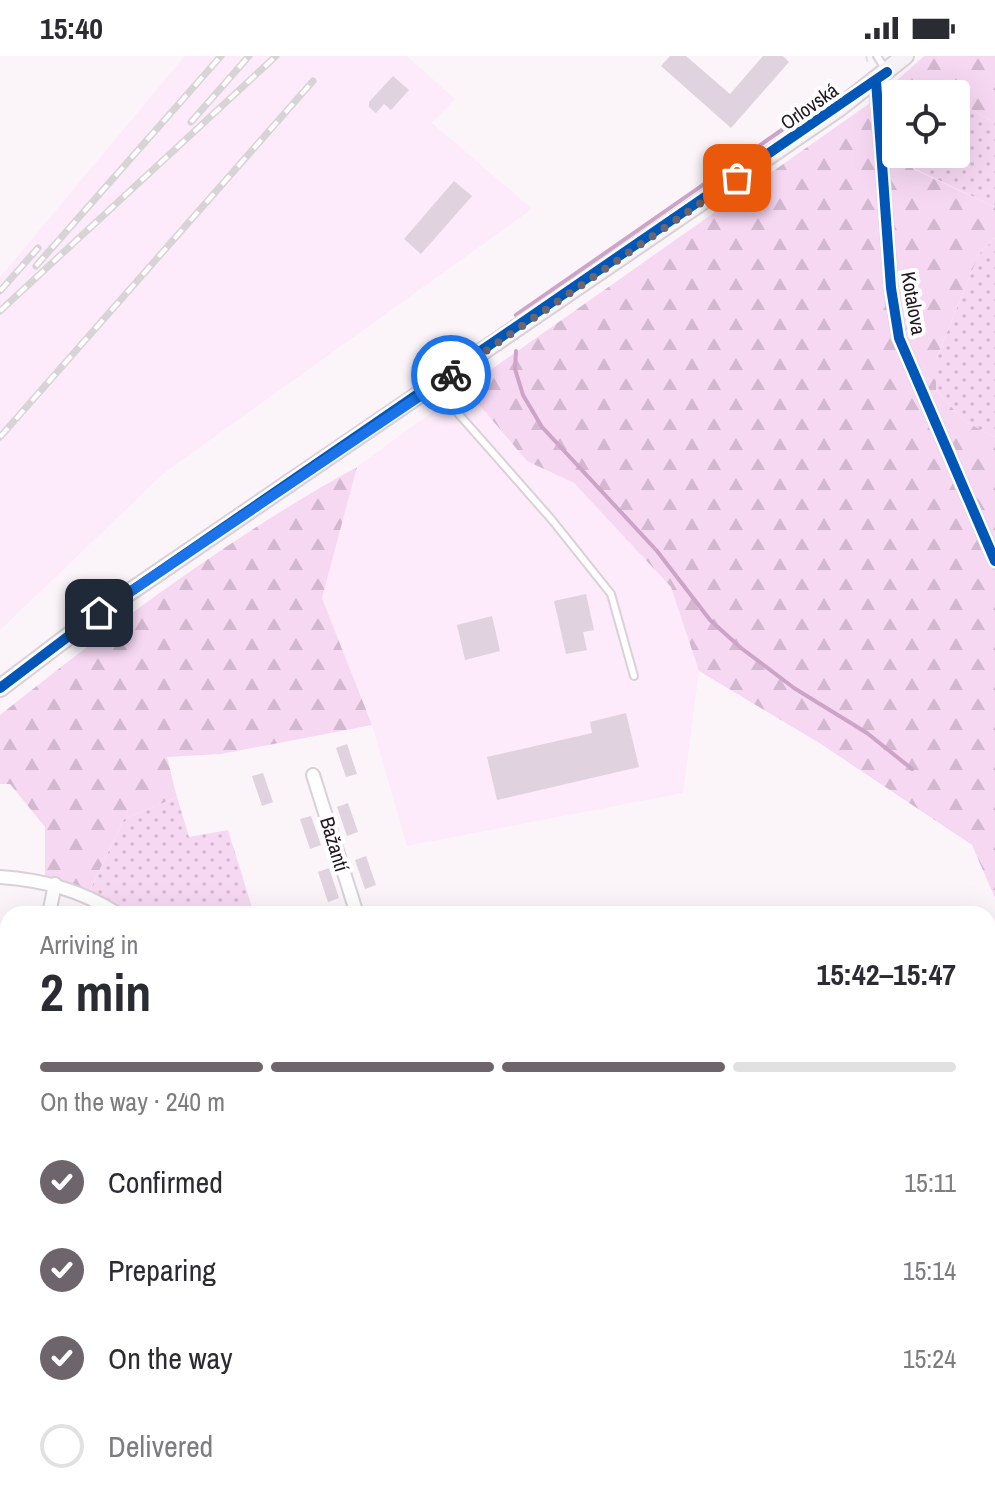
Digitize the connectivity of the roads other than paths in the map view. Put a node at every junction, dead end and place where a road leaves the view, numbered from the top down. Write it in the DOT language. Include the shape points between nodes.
graph roads {
  1 [pos="877,56"];
  2 [pos="905,56"];
  3 [pos="882,76"];
  4 [pos="434,386"];
  5 [pos="995,561"];
  6 [pos="634,676"];
  7 [pos="0,688"];
  8 [pos="313,775"];
  9 [pos="0,877"];
  10 [pos="55,884"];
  11 [pos="51,906"];
  12 [pos="104,906"];
  13 [pos="354,906"];
  1 -- 3 [label="lane"];
  2 -- 3 [label="main road, Orlovská"];
  3 -- 4 [label="main road, Orlovská"];
  3 -- 5 [label="street, Kotalova" via="891,288 899,338"];
  4 -- 6 [label="lane" via="611,594"];
  4 -- 7 [label="main road, Orlovská" via="99,613"];
  8 -- 13 [label="street, Bažantí"];
  9 -- 10 [label="street"];
  10 -- 11 [label="street"];
  10 -- 12 [label="street"];
}
